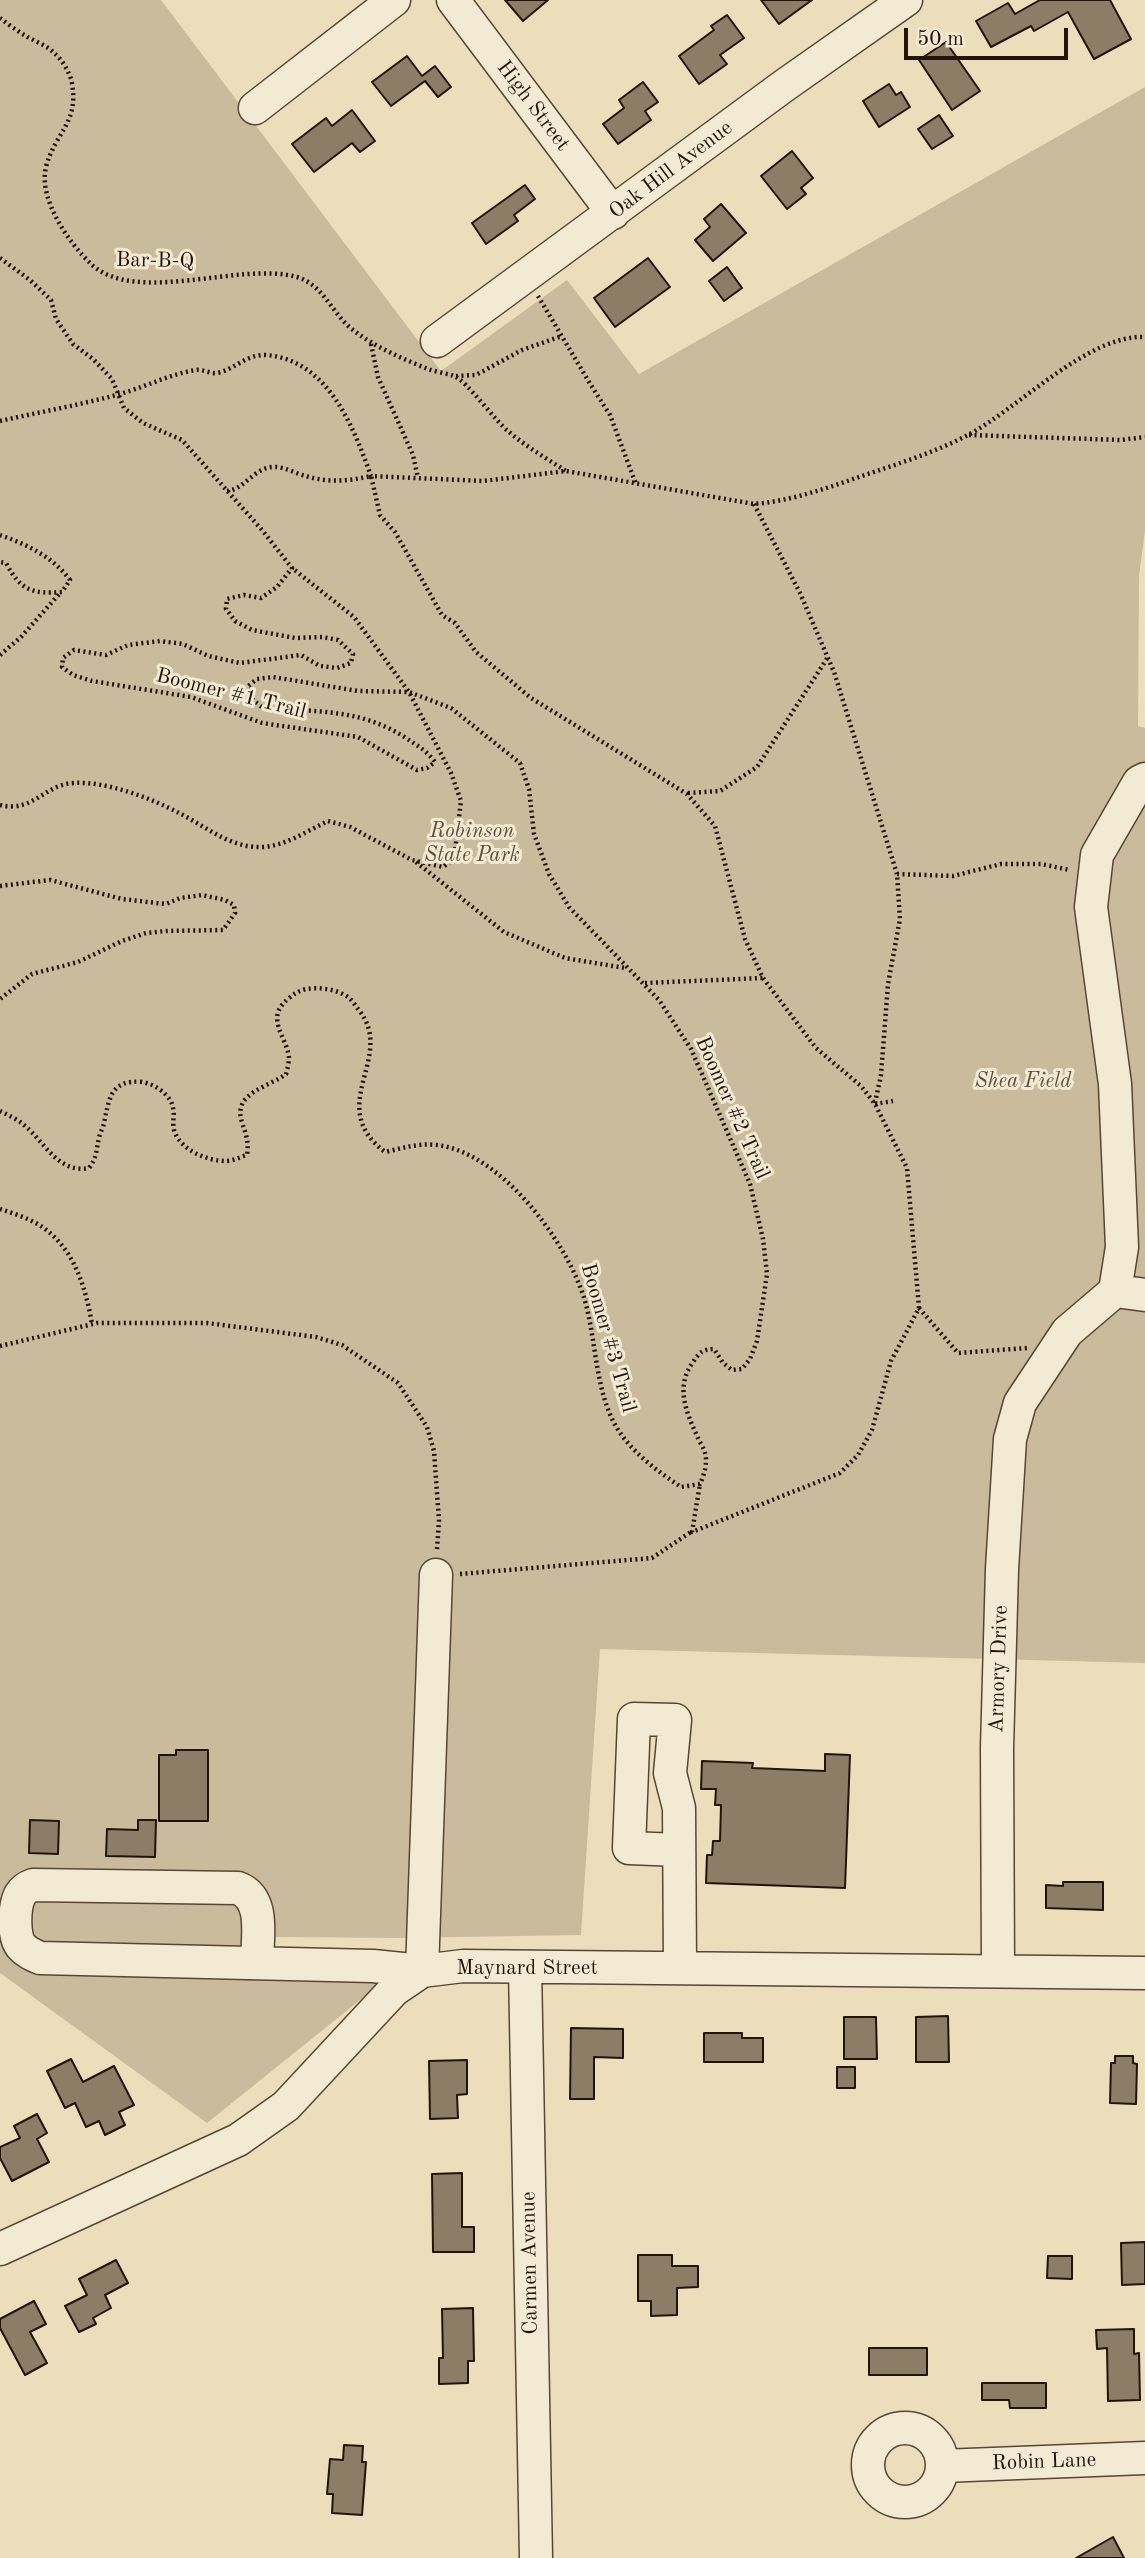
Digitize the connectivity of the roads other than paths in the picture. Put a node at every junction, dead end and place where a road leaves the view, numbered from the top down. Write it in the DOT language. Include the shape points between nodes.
graph roads {
  1 [pos="394,0"];
  2 [pos="453,0"];
  3 [pos="906,0"];
  4 [pos="255,108"];
  5 [pos="612,213"];
  6 [pos="437,341"];
  7 [pos="1145,779"];
  8 [pos="1130,1293"];
  9 [pos="436,1576"];
  10 [pos="679,1850"];
  11 [pos="257,1963"];
  12 [pos="525,1967"];
  13 [pos="680,1968"];
  14 [pos="422,1971"];
  15 [pos="998,1972"];
  16 [pos="1145,1973"];
  17 [pos="0,2249"];
  18 [pos="1145,2458"];
  19 [pos="942,2466"];
  20 [pos="536,2558"];
  1 -- 4 [label="street"];
  2 -- 5 [label="street, High Street"];
  3 -- 5 [label="street, Oak Hill Avenue"];
  5 -- 6 [label="street, Oak Hill Avenue"];
  7 -- 8 [label="street" via="1097,855 1091,907 1115,1084 1122,1247"];
  8 -- 15 [label="street, Armory Drive" via="1067,1332 1020,1403 1010,1438 997,1748"];
  9 -- 14 [label="street"];
  10 -- 13 [label="street"];
  11 -- 11 [label="street" via="40,1958 20,1945 16,1934 19,1896 33,1885 238,1888 247,1891 257,1905"];
  11 -- 14 [label="street"];
  12 -- 13 [label="street, Maynard Street"];
  12 -- 14 [label="street, Maynard Street" via="451,1966"];
  12 -- 20 [label="street, Carmen Avenue"];
  13 -- 15 [label="street, Maynard Street"];
  14 -- 17 [label="street, Maynard Street" via="394,1990 286,2106 261,2126"];
  15 -- 16 [label="street, Maynard Street"];
  18 -- 19 [label="street, Robin Lane"];
}
